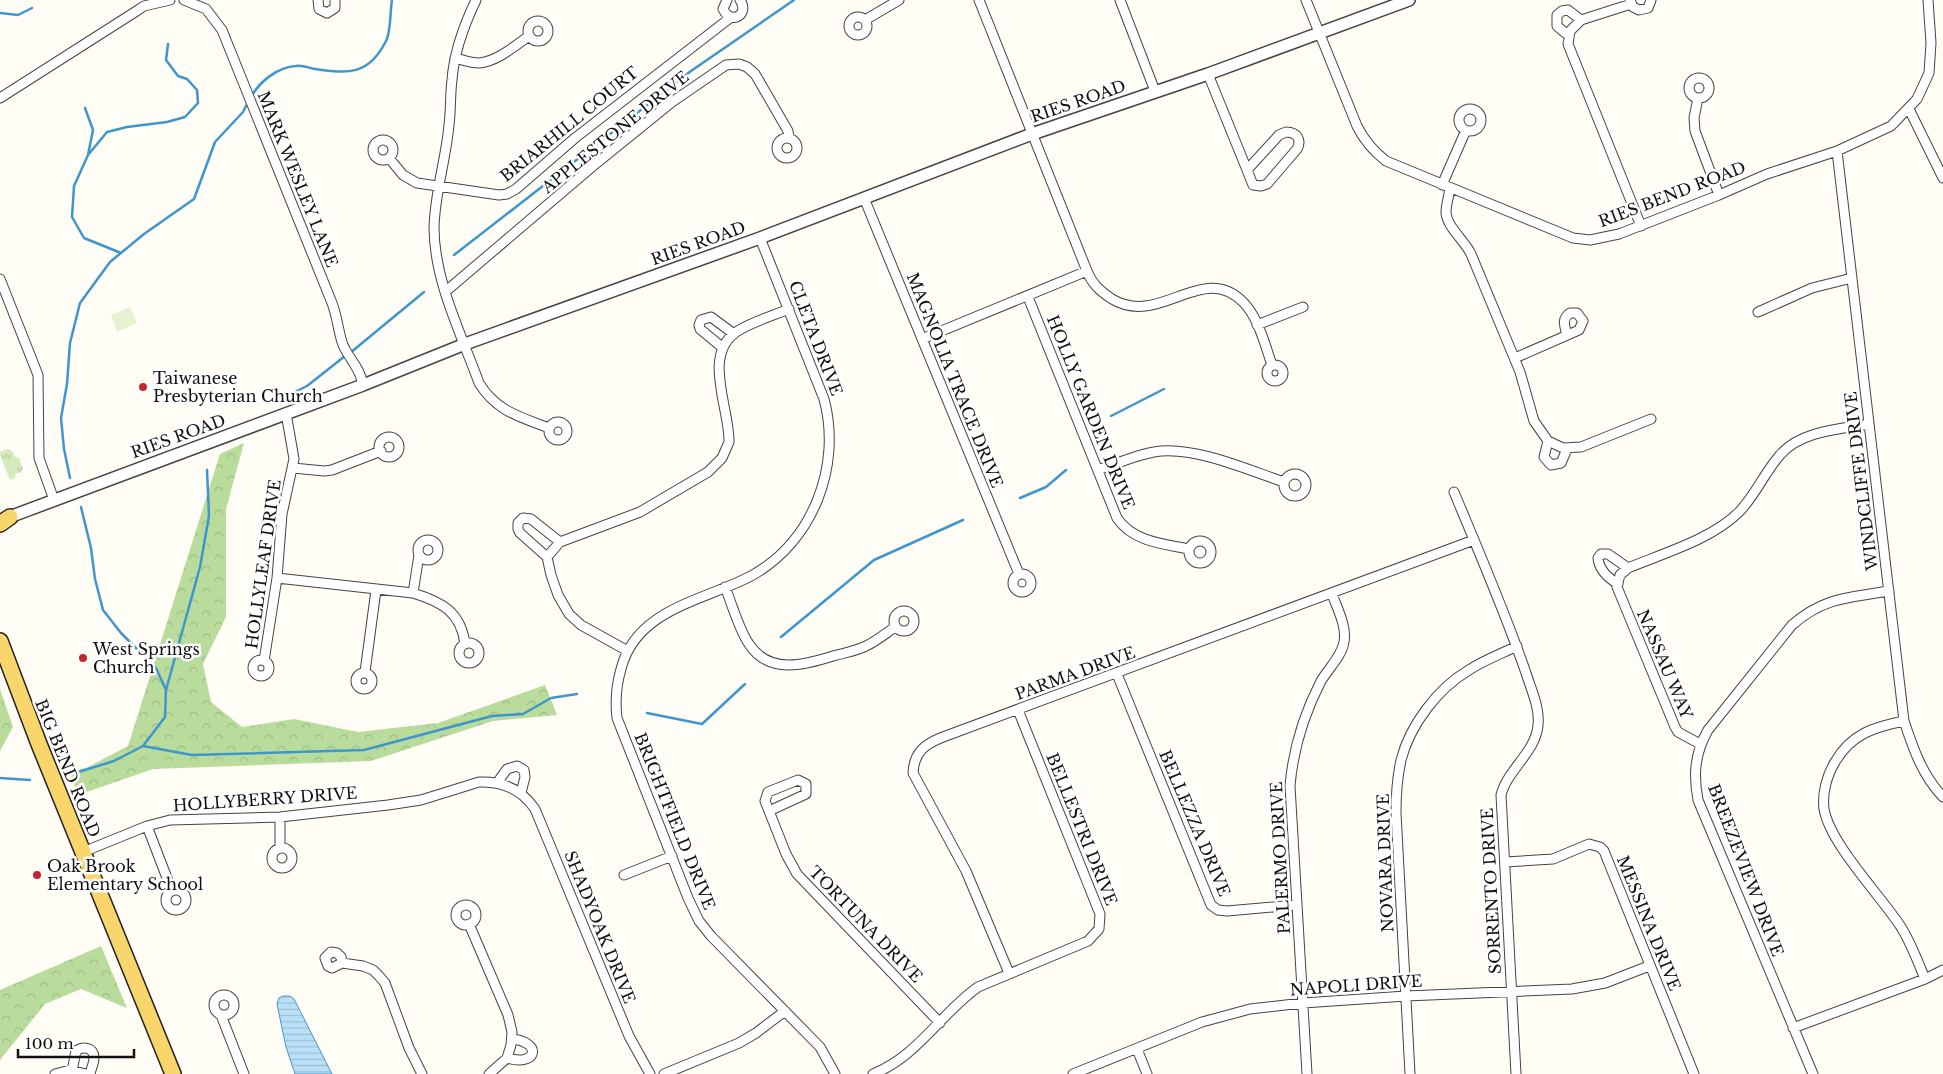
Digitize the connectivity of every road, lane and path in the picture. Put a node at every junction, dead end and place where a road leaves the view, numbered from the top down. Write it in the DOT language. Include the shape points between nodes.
graph roads {
  1 [pos="170,0"];
  2 [pos="185,0"];
  3 [pos="318,0"];
  4 [pos="335,0"];
  5 [pos="476,0"];
  6 [pos="727,0"];
  7 [pos="740,0"];
  8 [pos="899,0"];
  9 [pos="978,0"];
  10 [pos="1120,0"];
  11 [pos="1306,0"];
  12 [pos="1409,0"];
  13 [pos="1651,0"];
  14 [pos="1928,0"];
  15 [pos="1630,2"];
  16 [pos="208,4"];
  17 [pos="730,18"];
  18 [pos="865,20"];
  19 [pos="1581,20"];
  20 [pos="1319,34"];
  21 [pos="529,36"];
  22 [pos="1569,36"];
  23 [pos="455,58"];
  24 [pos="1208,74"];
  25 [pos="1154,91"];
  26 [pos="0,98"];
  27 [pos="1698,98"];
  28 [pos="1909,109"];
  29 [pos="1466,130"];
  30 [pos="1032,134"];
  31 [pos="789,137"];
  32 [pos="1837,151"];
  33 [pos="389,158"];
  34 [pos="1246,170"];
  35 [pos="1943,178"];
  36 [pos="437,186"];
  37 [pos="1446,187"];
  38 [pos="1719,195"];
  39 [pos="864,198"];
  40 [pos="1641,226"];
  41 [pos="760,238"];
  42 [pos="1087,271"];
  43 [pos="1852,278"];
  44 [pos="0,279"];
  45 [pos="445,292"];
  46 [pos="1028,296"];
  47 [pos="1304,307"];
  48 [pos="789,309"];
  49 [pos="1758,312"];
  50 [pos="1257,325"];
  51 [pos="734,334"];
  52 [pos="1567,335"];
  53 [pos="922,339"];
  54 [pos="466,344"];
  55 [pos="723,348"];
  56 [pos="1515,358"];
  57 [pos="1272,365"];
  58 [pos="364,385"];
  59 [pos="286,413"];
  60 [pos="1651,419"];
  61 [pos="1869,424"];
  62 [pos="549,428"];
  63 [pos="1548,440"];
  64 [pos="1567,449"];
  65 [pos="381,451"];
  66 [pos="293,468"];
  67 [pos="1098,470"];
  68 [pos="1284,482"];
  69 [pos="1454,492"];
  70 [pos="54,500"];
  71 [pos="2,520"];
  72 [pos="1474,540"];
  73 [pos="560,542"];
  74 [pos="1189,549"];
  75 [pos="420,555"];
  76 [pos="547,557"];
  77 [pos="1628,568"];
  78 [pos="1019,574"];
  79 [pos="277,578"];
  80 [pos="1619,580"];
  81 [pos="724,587"];
  82 [pos="376,590"];
  83 [pos="1889,591"];
  84 [pos="413,593"];
  85 [pos="1332,594"];
  86 [pos="895,627"];
  87 [pos="0,640"];
  88 [pos="464,644"];
  89 [pos="1517,646"];
  90 [pos="626,650"];
  91 [pos="264,661"];
  92 [pos="365,672"];
  93 [pos="1118,674"];
  94 [pos="1018,710"];
  95 [pos="1904,721"];
  96 [pos="1700,744"];
  97 [pos="497,783"];
  98 [pos="511,788"];
  99 [pos="521,793"];
  100 [pos="1943,797"];
  101 [pos="769,811"];
  102 [pos="280,817"];
  103 [pos="147,826"];
  104 [pos="280,848"];
  105 [pos="83,852"];
  106 [pos="672,856"];
  107 [pos="1506,862"];
  108 [pos="624,875"];
  109 [pos="172,891"];
  110 [pos="1296,905"];
  111 [pos="469,924"];
  112 [pos="342,963"];
  113 [pos="1649,966"];
  114 [pos="1943,970"];
  115 [pos="1009,973"];
  116 [pos="1925,979"];
  117 [pos="1512,992"];
  118 [pos="1406,996"];
  119 [pos="1303,1003"];
  120 [pos="785,1011"];
  121 [pos="221,1015"];
  122 [pos="940,1023"];
  123 [pos="1793,1028"];
  124 [pos="512,1039"];
  125 [pos="1137,1049"];
  126 [pos="507,1058"];
  127 [pos="72,1071"];
  128 [pos="55,1074"];
  129 [pos="86,1074"];
  130 [pos="90,1074"];
  131 [pos="172,1074"];
  132 [pos="244,1074"];
  133 [pos="422,1074"];
  134 [pos="489,1074"];
  135 [pos="650,1074"];
  136 [pos="664,1074"];
  137 [pos="835,1074"];
  138 [pos="873,1074"];
  139 [pos="1073,1074"];
  140 [pos="1147,1074"];
  141 [pos="1307,1074"];
  142 [pos="1410,1074"];
  143 [pos="1516,1074"];
  144 [pos="1694,1074"];
  145 [pos="1813,1074"];
  1 -- 26 [label="street" via="144,6"];
  2 -- 16 [label="street, MARK WESLEY LANE"];
  3 -- 4 [label="street" via="319,9 327,13 335,8"];
  5 -- 23 [label="street"];
  6 -- 17 [label="street" via="723,10"];
  7 -- 17 [label="street, BRIARHILL COURT" via="741,14"];
  8 -- 18 [label="street"];
  9 -- 30 [label="street"];
  10 -- 25 [label="street"];
  11 -- 20 [label="street, RIES BEND ROAD"];
  12 -- 20 [label="street, RIES ROAD"];
  13 -- 15 [label="street" via="1645,10 1636,9"];
  14 -- 28 [label="street, RIES BEND ROAD" via="1929,73"];
  15 -- 19 [label="street"];
  16 -- 58 [label="street, MARK WESLEY LANE" via="222,30 332,303 342,344 362,375"];
  17 -- 36 [label="street, BRIARHILL COURT" via="589,127 516,190 499,195"];
  19 -- 22 [label="street"];
  19 -- 22 [label="street" via="1568,10 1557,15 1557,26"];
  20 -- 24 [label="street, RIES ROAD"];
  20 -- 37 [label="street, RIES BEND ROAD" via="1357,126 1372,149 1386,161"];
  21 -- 23 [label="street" via="484,62"];
  22 -- 40 [label="street" via="1570,53"];
  23 -- 36 [label="street" via="449,127"];
  24 -- 25 [label="street, RIES ROAD"];
  24 -- 34 [label="street"];
  25 -- 30 [label="street, RIES ROAD"];
  27 -- 38 [label="street" via="1695,131"];
  28 -- 32 [label="street, RIES BEND ROAD" via="1891,126"];
  28 -- 35 [label="street"];
  29 -- 37 [label="street"];
  30 -- 39 [label="street, RIES ROAD"];
  30 -- 42 [label="street"];
  31 -- 45 [label="street, APPLESTONE DRIVE" via="755,74 739,64 726,65 672,102 592,166"];
  32 -- 38 [label="street, RIES BEND ROAD" via="1767,174"];
  32 -- 43 [label="street, WINDCLIFFE DRIVE"];
  33 -- 36 [label="street, BRIARHILL COURT" via="410,180"];
  34 -- 34 [label="street" via="1253,184 1267,184 1297,150 1297,136 1290,132 1279,135"];
  36 -- 45 [label="street" via="435,246"];
  37 -- 40 [label="street, RIES BEND ROAD" via="1573,238 1609,237"];
  37 -- 56 [label="street" via="1446,217 1467,246"];
  38 -- 40 [label="street, RIES BEND ROAD"];
  39 -- 41 [label="street, RIES ROAD"];
  39 -- 53 [label="street, MAGNOLIA TRACE DRIVE"];
  41 -- 48 [label="street, CLETA DRIVE"];
  41 -- 54 [label="street, RIES ROAD"];
  42 -- 46 [label="street"];
  42 -- 50 [label="street" via="1102,292 1132,307 1156,304 1200,289 1220,289 1244,303"];
  43 -- 49 [label="street" via="1812,288"];
  43 -- 61 [label="street, WINDCLIFFE DRIVE"];
  44 -- 70 [label="street" via="38,375 39,458"];
  45 -- 54 [label="street"];
  46 -- 53 [label="street"];
  46 -- 67 [label="street, HOLLY GARDEN DRIVE"];
  47 -- 50 [label="street"];
  48 -- 51 [label="street"];
  48 -- 81 [label="street, CLETA DRIVE" via="828,411 830,438 826,476 811,515 786,548 752,575"];
  50 -- 57 [label="street"];
  51 -- 55 [label="street"];
  51 -- 55 [label="street" via="711,317 701,320 702,332"];
  52 -- 56 [label="street"];
  53 -- 78 [label="street, MAGNOLIA TRACE DRIVE"];
  54 -- 58 [label="street, RIES ROAD"];
  54 -- 62 [label="street" via="479,383 491,399 503,409"];
  55 -- 73 [label="street" via="719,369 729,442 718,463 651,507"];
  56 -- 63 [label="street" via="1534,421"];
  58 -- 59 [label="street, RIES ROAD"];
  59 -- 66 [label="street, HOLLYLEAF DRIVE"];
  59 -- 70 [label="street, RIES ROAD"];
  60 -- 64 [label="street" via="1590,445"];
  61 -- 77 [label="street" via="1820,433 1794,444 1779,456 1740,511 1724,524"];
  61 -- 83 [label="street, WINDCLIFFE DRIVE"];
  63 -- 64 [label="street"];
  63 -- 64 [label="street" via="1544,457 1551,465 1561,463"];
  65 -- 66 [label="street" via="332,470"];
  66 -- 79 [label="street, HOLLYLEAF DRIVE" via="282,514"];
  67 -- 68 [label="street" via="1142,455 1176,451 1200,455"];
  67 -- 74 [label="street, HOLLY GARDEN DRIVE" via="1117,518 1128,531 1143,539"];
  69 -- 72 [label="street, SORRENTO DRIVE"];
  70 -- 71 [label="street, RIES ROAD"];
  72 -- 85 [label="street, PARMA DRIVE"];
  72 -- 89 [label="street, SORRENTO DRIVE"];
  73 -- 76 [label="street"];
  73 -- 76 [label="street" via="531,519 520,520 520,533"];
  75 -- 84 [label="street"];
  76 -- 90 [label="street" via="558,594 569,614"];
  77 -- 80 [label="street"];
  77 -- 80 [label="street, NASSAU WAY" via="1608,554 1601,554 1598,565 1610,579"];
  79 -- 82 [label="street"];
  79 -- 91 [label="street, HOLLYLEAF DRIVE"];
  80 -- 96 [label="street, NASSAU WAY" via="1617,587 1675,727"];
  81 -- 86 [label="street" via="748,644 758,654 780,665 808,664 860,648"];
  81 -- 90 [label="street, CLETA DRIVE" via="665,613 639,634"];
  82 -- 84 [label="street"];
  82 -- 92 [label="street"];
  83 -- 95 [label="street, WINDCLIFFE DRIVE"];
  83 -- 96 [label="street, BREEZEVIEW DRIVE" via="1822,604 1799,619"];
  84 -- 88 [label="street" via="449,611 463,629"];
  85 -- 93 [label="street, PARMA DRIVE"];
  85 -- 110 [label="street, PALERMO DRIVE" via="1343,626 1344,643 1315,693 1291,768"];
  87 -- 105 [label="main road, BIG BEND ROAD"];
  89 -- 107 [label="street, SORRENTO DRIVE" via="1536,706 1538,726 1528,751 1503,787 1501,803"];
  89 -- 118 [label="street, NOVARA DRIVE" via="1457,678 1427,709 1406,746 1396,786"];
  90 -- 106 [label="street, BRIGHTFIELD DRIVE" via="616,690 617,718"];
  93 -- 94 [label="street, PARMA DRIVE"];
  93 -- 110 [label="street, BELLEZZA DRIVE" via="1211,905 1227,911"];
  94 -- 115 [label="street, BELLESTRI DRIVE" via="1101,922 1088,941"];
  94 -- 115 [label="street, PARMA DRIVE" via="929,743 916,757 913,773 966,871"];
  95 -- 100 [label="street, WINDCLIFFE DRIVE" via="1920,763"];
  95 -- 116 [label="street" via="1863,732 1843,750 1827,777 1824,809 1840,845 1901,928"];
  96 -- 123 [label="street, BREEZEVIEW DRIVE" via="1695,764 1698,800"];
  97 -- 98 [label="street, HOLLYBERRY DRIVE"];
  97 -- 99 [label="street" via="508,769 517,766 526,774"];
  97 -- 102 [label="street, HOLLYBERRY DRIVE" via="479,782 421,800"];
  98 -- 99 [label="street, SHADYOAK DRIVE"];
  99 -- 135 [label="street, SHADYOAK DRIVE" via="535,809 629,1036"];
  101 -- 101 [label="street" via="806,794 806,784 798,780 768,792 765,800"];
  101 -- 122 [label="street, TORTUNA DRIVE" via="788,860 805,884"];
  102 -- 103 [label="street, HOLLYBERRY DRIVE" via="190,818"];
  102 -- 104 [label="street"];
  103 -- 105 [label="street, HOLLYBERRY DRIVE"];
  103 -- 109 [label="street"];
  105 -- 131 [label="main road, BIG BEND ROAD"];
  106 -- 108 [label="street"];
  106 -- 120 [label="street, BRIGHTFIELD DRIVE" via="699,921"];
  107 -- 113 [label="street, MESSINA DRIVE" via="1553,859 1589,844 1600,847"];
  107 -- 117 [label="street, SORRENTO DRIVE"];
  110 -- 119 [label="street, PALERMO DRIVE"];
  111 -- 124 [label="street" via="508,1015"];
  112 -- 133 [label="street" via="373,970 385,983"];
  113 -- 117 [label="street, NAPOLI DRIVE" via="1594,986"];
  113 -- 144 [label="street, MESSINA DRIVE"];
  114 -- 116 [label="street"];
  115 -- 122 [label="street, BELLESTRI DRIVE" via="971,992"];
  116 -- 123 [label="street"];
  117 -- 118 [label="street, NAPOLI DRIVE"];
  117 -- 143 [label="street, SORRENTO DRIVE"];
  118 -- 119 [label="street, NAPOLI DRIVE"];
  118 -- 142 [label="street, NOVARA DRIVE"];
  119 -- 125 [label="street, NAPOLI DRIVE" via="1219,1016"];
  119 -- 141 [label="street, PALERMO DRIVE"];
  120 -- 136 [label="street" via="739,1043"];
  120 -- 137 [label="street, BRIGHTFIELD DRIVE" via="820,1047"];
  121 -- 132 [label="street"];
  122 -- 138 [label="street, BELLESTRI DRIVE" via="899,1060"];
  123 -- 145 [label="street, BREEZEVIEW DRIVE"];
  124 -- 126 [label="street"];
  124 -- 126 [label="street" via="530,1044 532,1054 521,1061"];
  125 -- 139 [label="street, NAPOLI DRIVE"];
  125 -- 140 [label="street"];
  126 -- 134 [label="street"];
  127 -- 128 [label="street"];
  127 -- 129 [label="street"];
  127 -- 130 [label="street" via="76,1051 87,1048 94,1057"];
}
